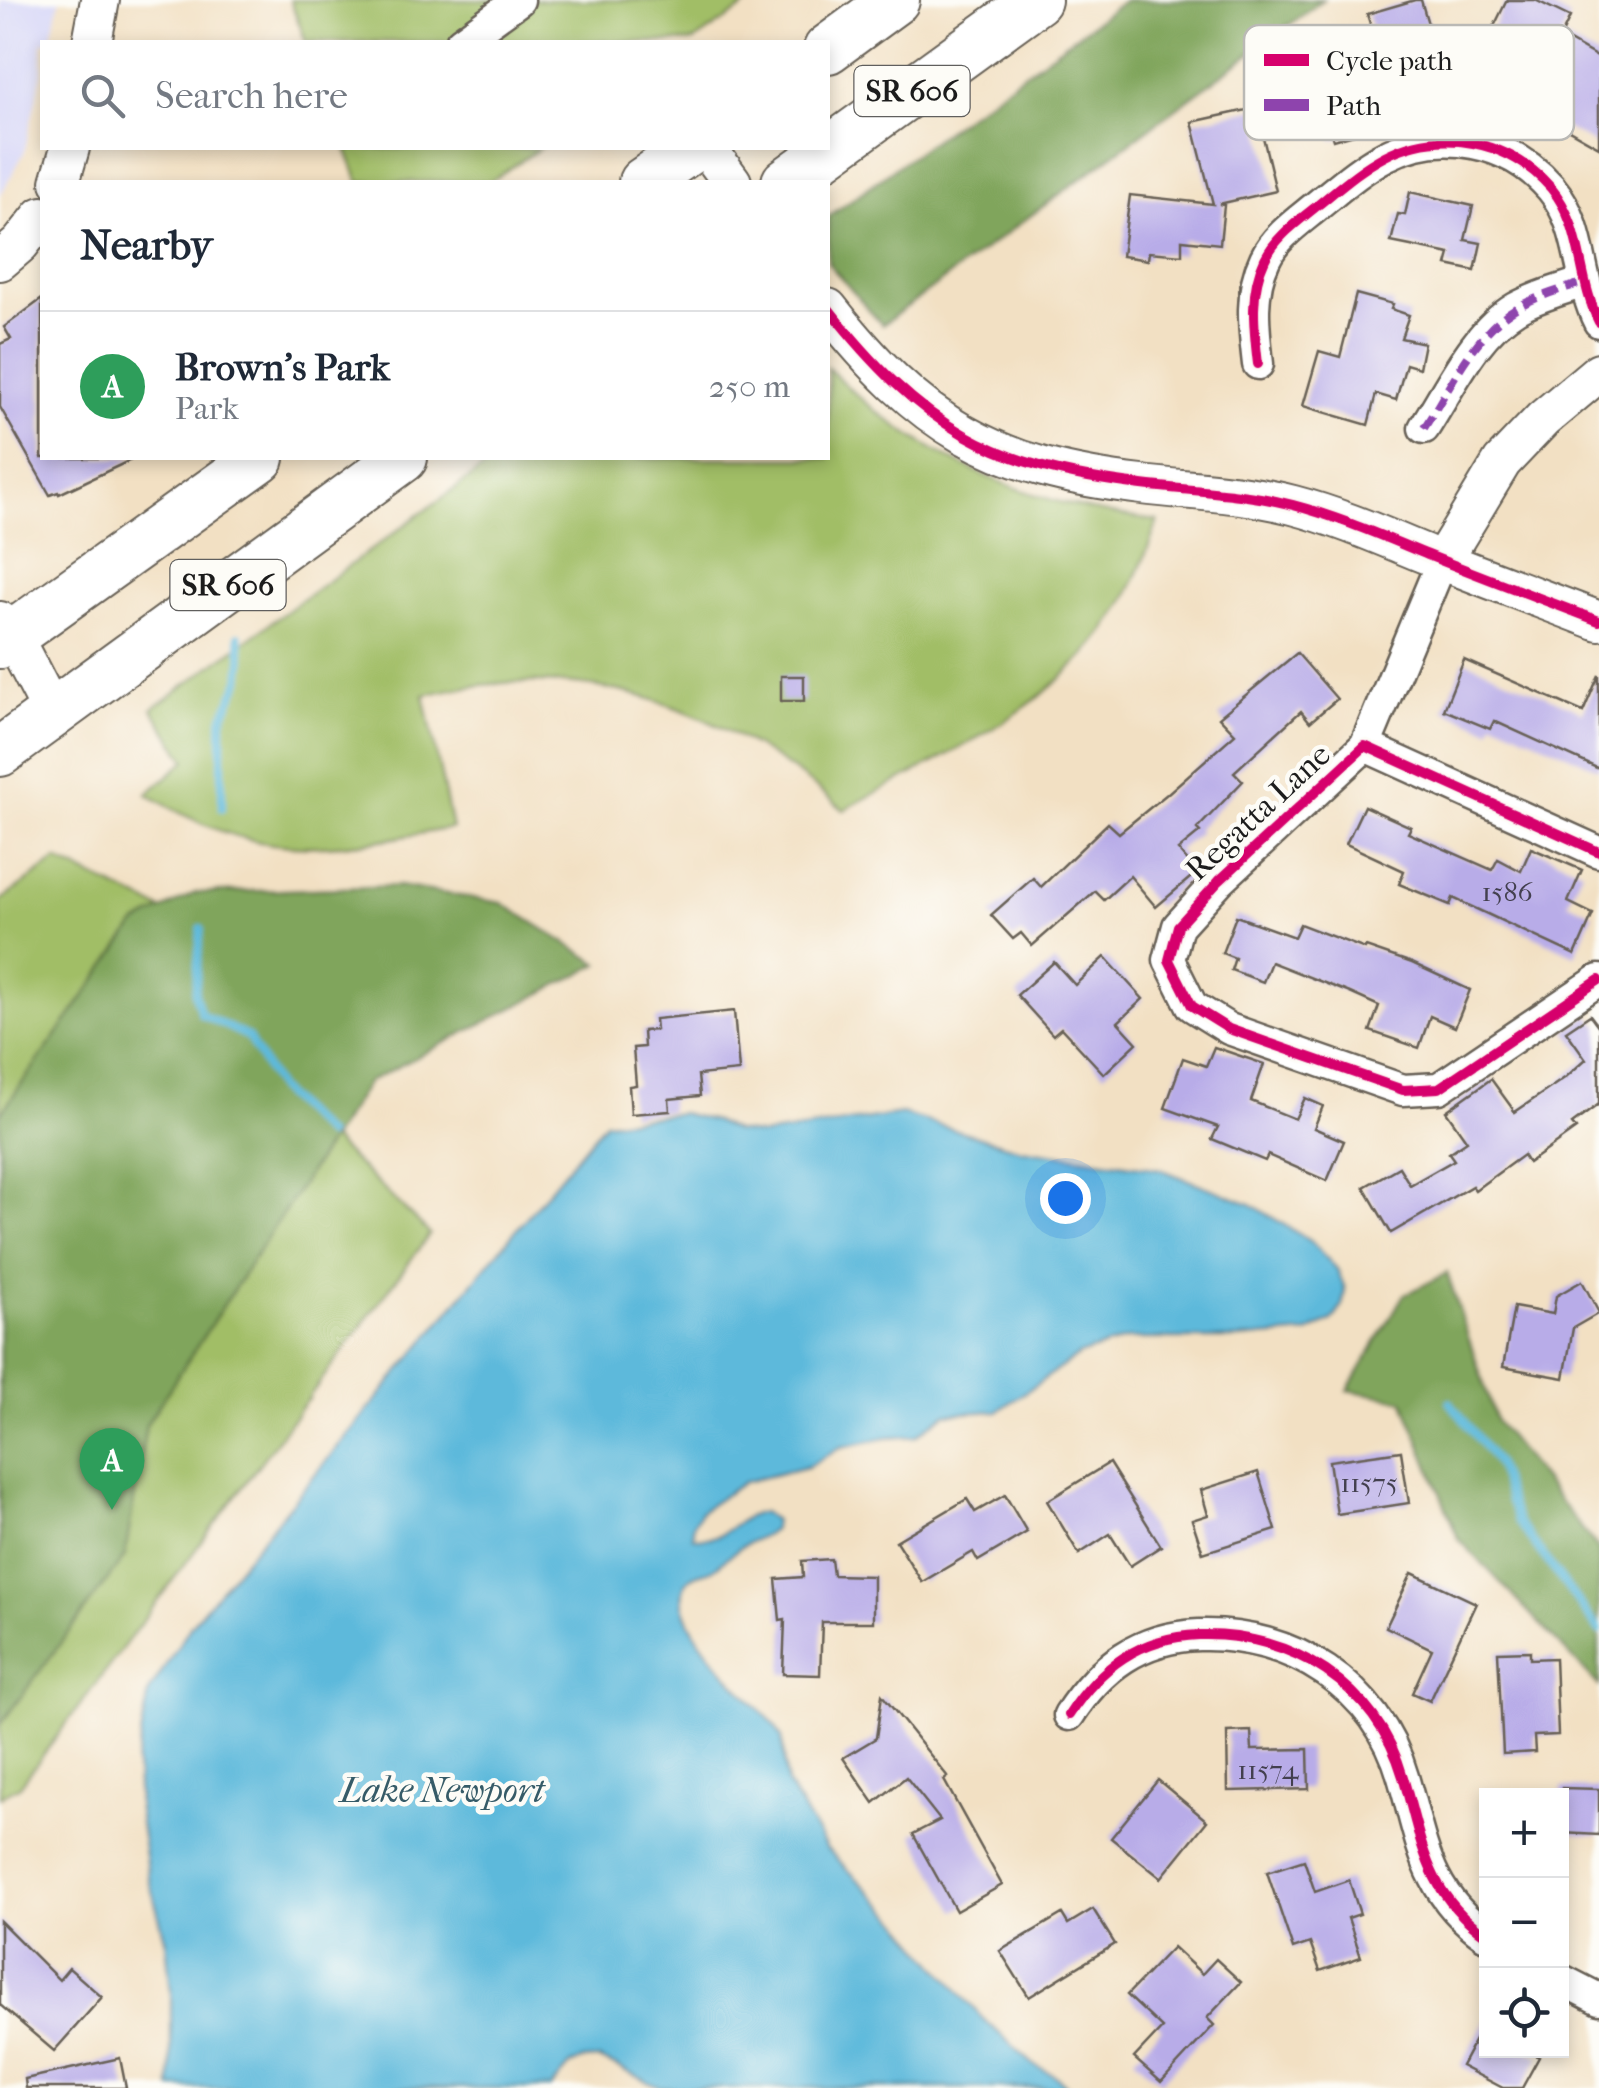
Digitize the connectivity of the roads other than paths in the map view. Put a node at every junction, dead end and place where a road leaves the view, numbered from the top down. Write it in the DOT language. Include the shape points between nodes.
graph roads {
  1 [pos="100,0"];
  2 [pos="518,0"];
  3 [pos="895,0"];
  4 [pos="1037,0"];
  5 [pos="92,40"];
  6 [pos="464,40"];
  7 [pos="830,48"];
  8 [pos="69,150"];
  9 [pos="689,150"];
  10 [pos="708,150"];
  11 [pos="61,180"];
  12 [pos="646,180"];
  13 [pos="731,180"];
  14 [pos="789,180"];
  15 [pos="40,219"];
  16 [pos="0,261"];
  17 [pos="1584,282"];
  18 [pos="830,310"];
  19 [pos="1599,322"];
  20 [pos="1258,364"];
  21 [pos="1599,372"];
  22 [pos="1424,428"];
  23 [pos="257,460"];
  24 [pos="401,460"];
  25 [pos="1442,560"];
  26 [pos="1599,621"];
  27 [pos="3,641"];
  28 [pos="52,712"];
  29 [pos="1365,746"];
  30 [pos="0,752"];
  31 [pos="1599,852"];
  32 [pos="1599,980"];
  33 [pos="1069,1715"];
  34 [pos="1479,1929"];
  35 [pos="1569,1984"];
  36 [pos="1599,1999"];
  1 -- 5 [label="street"];
  2 -- 6 [label="street"];
  3 -- 7 [label="main road, SR 606"];
  4 -- 14 [label="main road, SR 606"];
  8 -- 11 [label="street"];
  9 -- 12 [label="main road"];
  10 -- 13 [label="street"];
  15 -- 16 [label="street"];
  17 -- 19 [label="street"];
  17 -- 20 [label="street" via="1573,225 1531,170 1477,143 1416,144 1351,178 1266,255 1254,300"];
  17 -- 22 [label="street" via="1534,300 1495,324"];
  18 -- 25 [label="street" via="917,402 993,451 1074,476 1293,504"];
  21 -- 25 [label="street" via="1502,462"];
  23 -- 27 [label="main road, SR 606"];
  24 -- 28 [label="main road, SR 606"];
  25 -- 26 [label="street"];
  25 -- 29 [label="street, Regatta Lane"];
  27 -- 28 [label="street"];
  28 -- 30 [label="main road, SR 606"];
  29 -- 31 [label="street, Regatta Lane"];
  29 -- 32 [label="street, Regatta Lane" via="1178,926 1169,960 1192,1006 1229,1029 1403,1090 1439,1088"];
  33 -- 34 [label="street" via="1107,1667 1154,1642 1222,1634 1306,1657 1356,1694 1379,1724 1396,1756 1434,1878"];
  35 -- 36 [label="street"];
}
